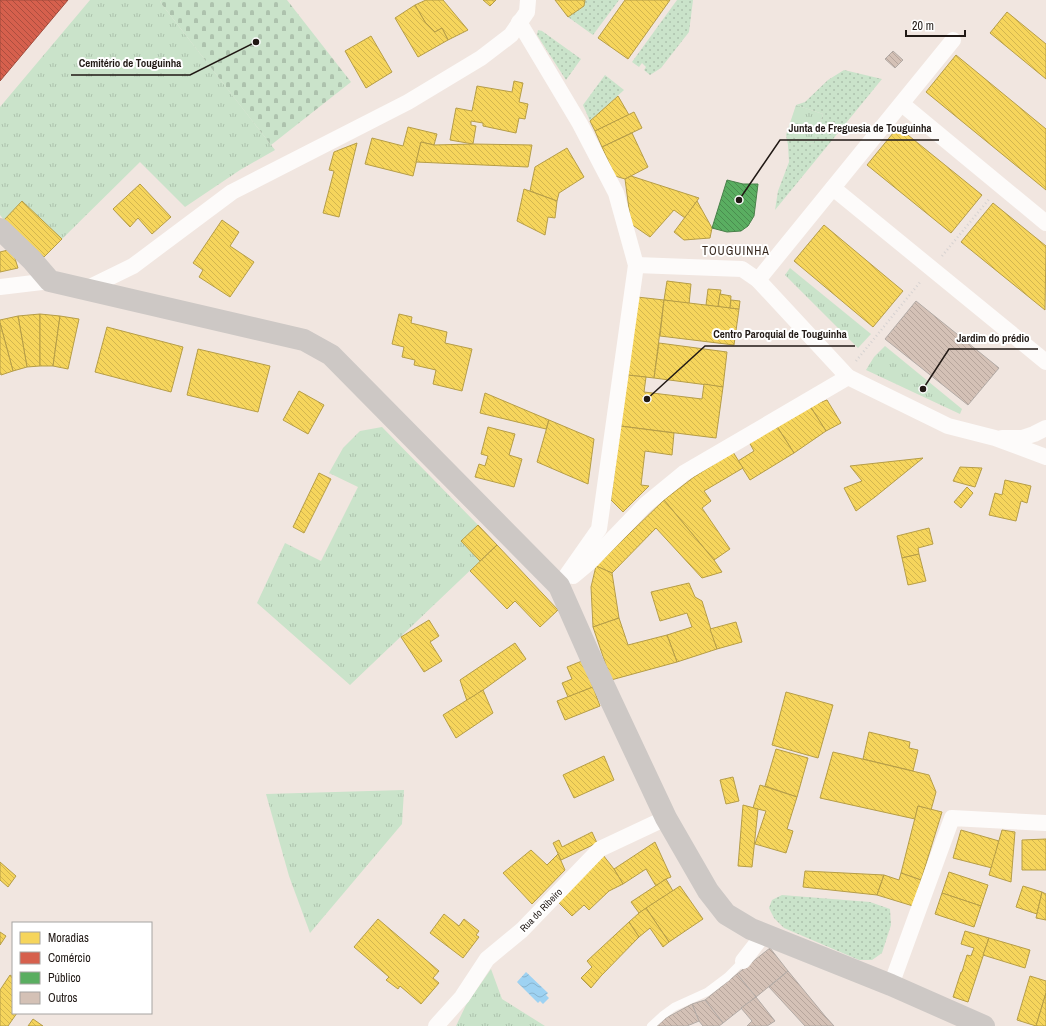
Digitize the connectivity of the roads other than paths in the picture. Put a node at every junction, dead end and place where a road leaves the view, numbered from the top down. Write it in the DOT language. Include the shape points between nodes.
graph roads {
  1 [pos="528,0"];
  2 [pos="520,22"];
  3 [pos="953,40"];
  4 [pos="902,104"];
  5 [pos="833,188"];
  6 [pos="1046,223"];
  7 [pos="0,230"];
  8 [pos="636,264"];
  9 [pos="758,280"];
  10 [pos="50,281"];
  11 [pos="0,287"];
  12 [pos="86,289"];
  13 [pos="1046,362"];
  14 [pos="848,377"];
  15 [pos="1046,428"];
  16 [pos="995,438"];
  17 [pos="1046,457"];
  18 [pos="559,586"];
  19 [pos="666,818"];
  20 [pos="1046,823"];
  21 [pos="764,934"];
  22 [pos="743,960"];
  23 [pos="891,986"];
  24 [pos="436,1026"];
  25 [pos="652,1026"];
  26 [pos="984,1026"];
  1 -- 2 [label="street" via="527,12"];
  2 -- 8 [label="street" via="580,124 616,193"];
  2 -- 12 [label="street" via="511,35 481,58 408,102 232,192 133,266"];
  3 -- 4 [label="street"];
  4 -- 5 [label="street"];
  4 -- 6 [label="street"];
  5 -- 9 [label="street"];
  5 -- 13 [label="street"];
  7 -- 10 [label="street"];
  8 -- 9 [label="street" via="742,269"];
  8 -- 18 [label="street" via="600,529"];
  9 -- 14 [label="street"];
  10 -- 11 [label="street"];
  10 -- 12 [label="street"];
  12 -- 18 [label="street" via="304,340 331,355"];
  14 -- 16 [label="street" via="948,426"];
  14 -- 18 [label="street" via="684,473 646,505 591,562"];
  15 -- 16 [label="street" via="1022,438"];
  16 -- 17 [label="street"];
  18 -- 19 [label="street"];
  19 -- 21 [label="street" via="708,891 726,914"];
  19 -- 24 [label="street, Rua do Ribeiro" via="600,849 522,930 487,959 462,997"];
  20 -- 23 [label="street" via="952,818"];
  21 -- 22 [label="street"];
  21 -- 23 [label="street"];
  22 -- 25 [label="lane" via="727,977 707,992 674,1007"];
  23 -- 26 [label="street"];
}
